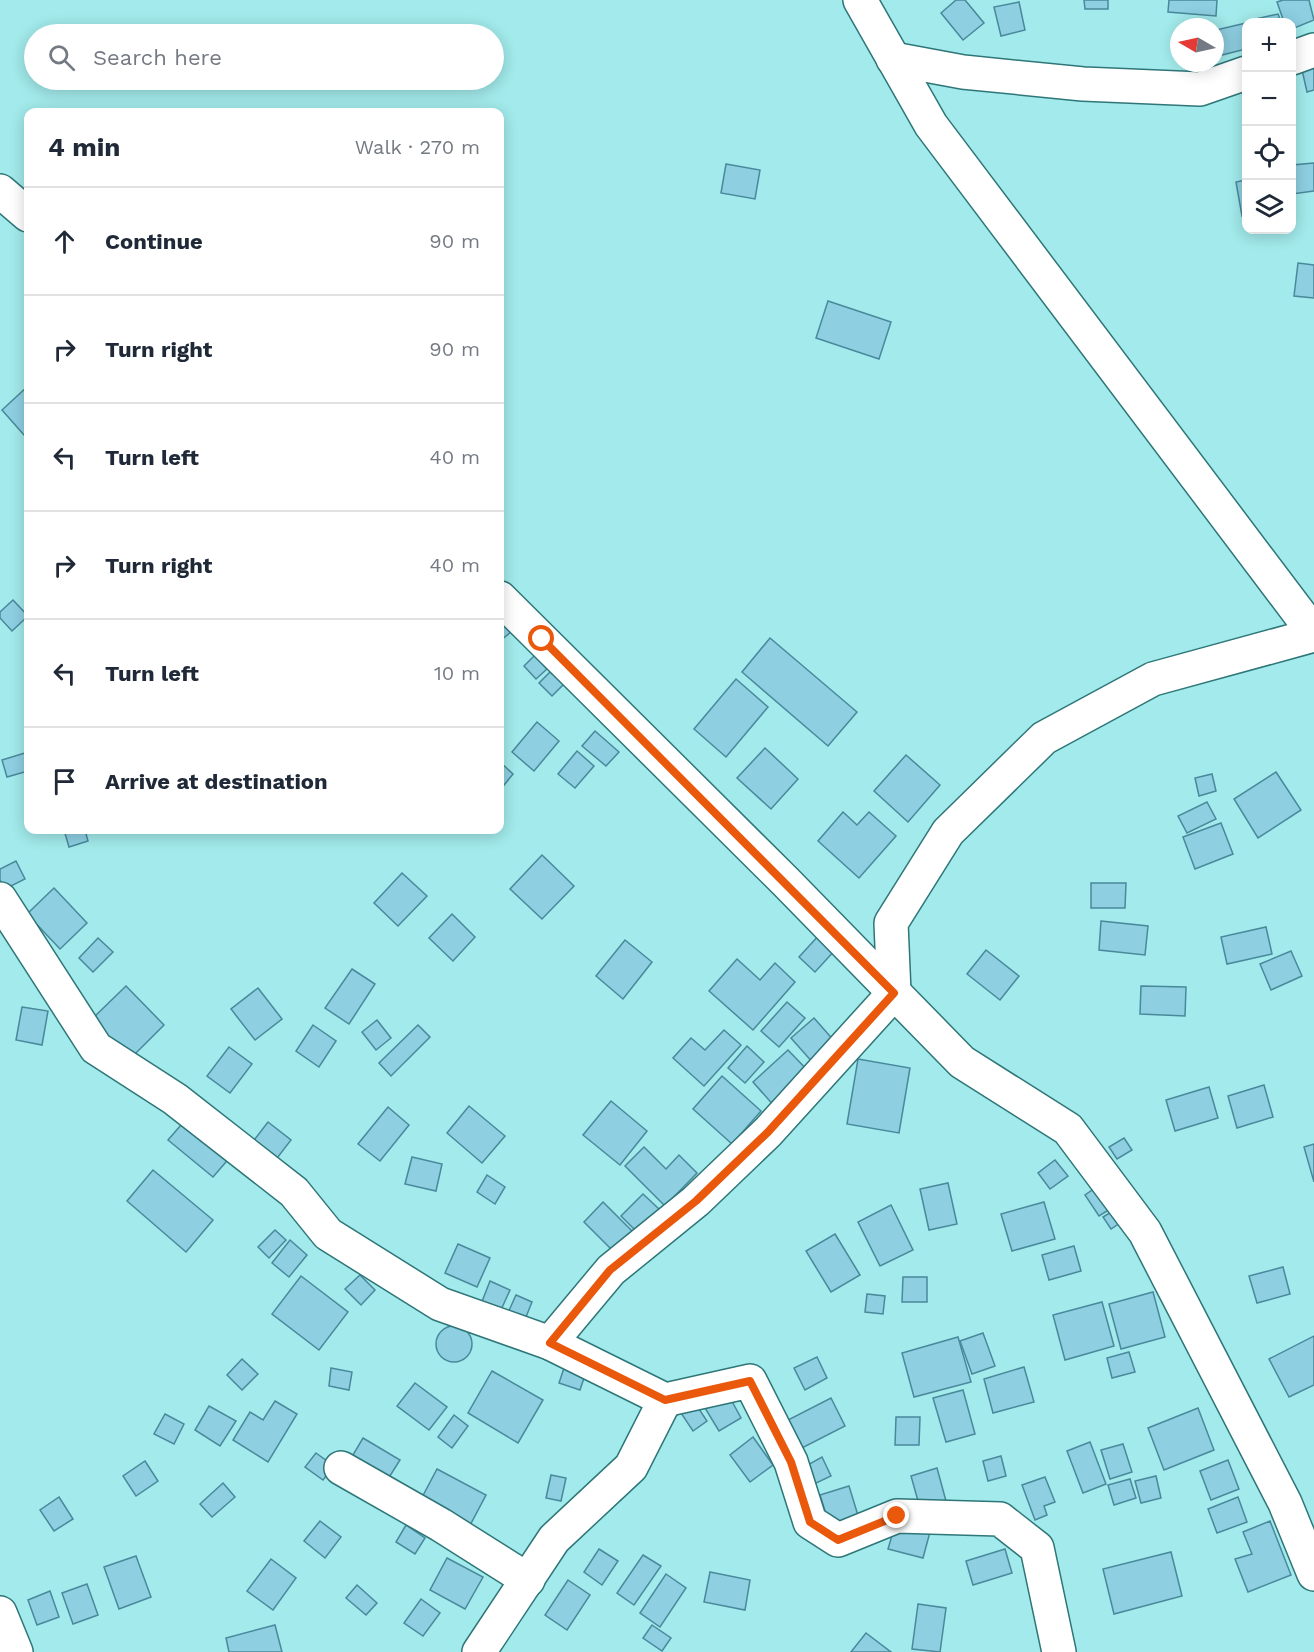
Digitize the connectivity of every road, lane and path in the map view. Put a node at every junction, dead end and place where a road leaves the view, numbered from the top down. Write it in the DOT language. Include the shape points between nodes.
graph roads {
  1 [pos="860,0"];
  2 [pos="1314,50"];
  3 [pos="1296,57"];
  4 [pos="893,59"];
  5 [pos="1242,74"];
  6 [pos="0,191"];
  7 [pos="24,212"];
  8 [pos="504,602"];
  9 [pos="1314,634"];
  10 [pos="0,899"];
  11 [pos="894,993"];
  12 [pos="550,1343"];
  13 [pos="665,1400"];
  14 [pos="341,1468"];
  15 [pos="1314,1574"];
  16 [pos="528,1580"];
  17 [pos="0,1613"];
  18 [pos="16,1652"];
  19 [pos="479,1652"];
  20 [pos="1059,1652"];
  1 -- 4 [label="street"];
  2 -- 3 [label="street"];
  4 -- 5 [label="street" via="963,72 1165,88 1200,89"];
  4 -- 9 [label="street" via="931,125"];
  6 -- 7 [label="street"];
  8 -- 11 [label="street"];
  9 -- 11 [label="street" via="1153,678 1044,738 948,832 891,923"];
  10 -- 12 [label="street" via="96,1048 176,1099 294,1192 328,1234 440,1304"];
  11 -- 12 [label="street" via="760,1140 696,1201 610,1270"];
  11 -- 15 [label="street" via="962,1062 1068,1130 1145,1232 1285,1503"];
  12 -- 13 [label="street"];
  13 -- 16 [label="street" via="630,1467 554,1539"];
  13 -- 20 [label="street" via="750,1381 791,1462 810,1522 838,1540 897,1516 1000,1519 1037,1548"];
  14 -- 16 [label="street"];
  16 -- 19 [label="street"];
  17 -- 18 [label="street"];
}
